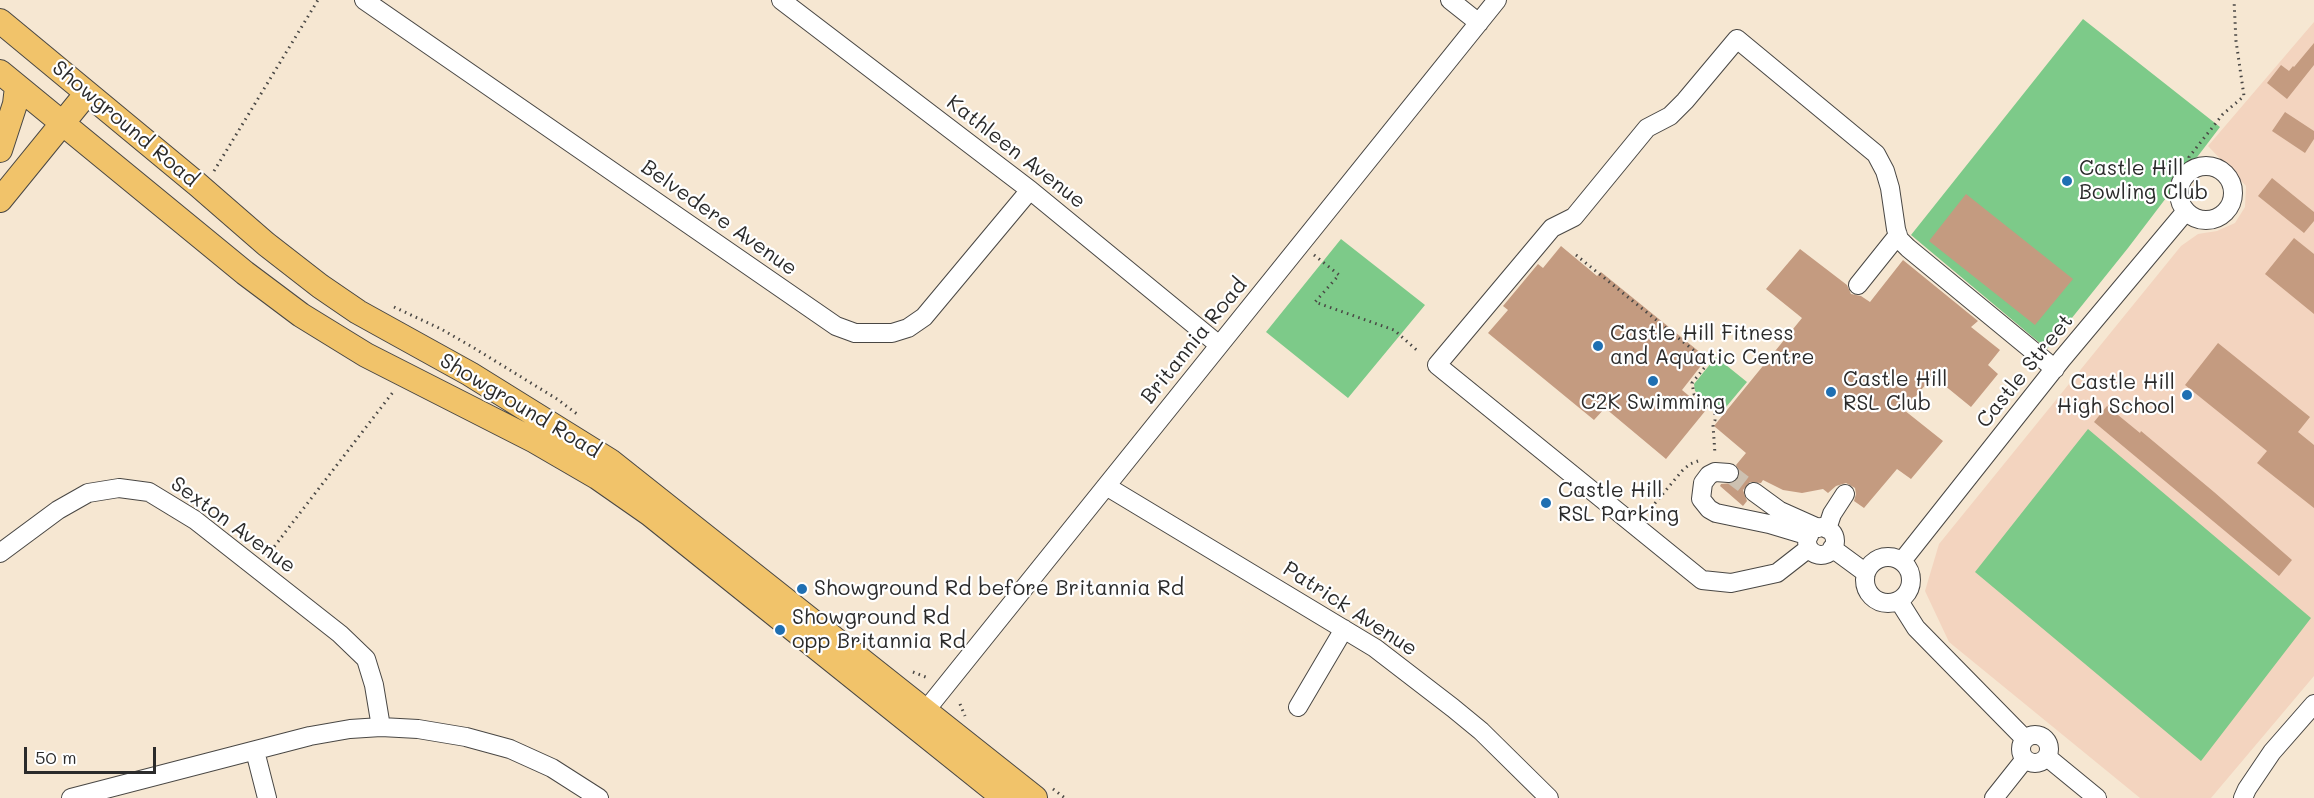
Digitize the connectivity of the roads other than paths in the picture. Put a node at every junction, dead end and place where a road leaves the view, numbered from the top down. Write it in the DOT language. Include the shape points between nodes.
graph roads {
  1 [pos="364,0"];
  2 [pos="781,0"];
  3 [pos="1450,0"];
  4 [pos="1497,0"];
  5 [pos="0,21"];
  6 [pos="1479,23"];
  7 [pos="9,80"];
  8 [pos="87,93"];
  9 [pos="62,124"];
  10 [pos="0,150"];
  11 [pos="1030,190"];
  12 [pos="0,200"];
  13 [pos="2186,211"];
  14 [pos="1898,235"];
  15 [pos="1858,285"];
  16 [pos="1220,345"];
  17 [pos="2055,369"];
  18 [pos="1729,473"];
  19 [pos="1106,486"];
  20 [pos="1754,492"];
  21 [pos="1845,494"];
  22 [pos="1816,535"];
  23 [pos="0,554"];
  24 [pos="1902,561"];
  25 [pos="1866,573"];
  26 [pos="1899,601"];
  27 [pos="1344,629"];
  28 [pos="2314,704"];
  29 [pos="1298,707"];
  30 [pos="926,710"];
  31 [pos="381,727"];
  32 [pos="2025,739"];
  33 [pos="255,752"];
  34 [pos="2047,756"];
  35 [pos="2025,759"];
  36 [pos="71,798"];
  37 [pos="267,798"];
  38 [pos="599,798"];
  39 [pos="1004,798"];
  40 [pos="1035,798"];
  41 [pos="1549,798"];
  42 [pos="1994,798"];
  43 [pos="2097,798"];
  44 [pos="2244,798"];
  1 -- 11 [label="street, Belvedere Avenue" via="836,326 855,333 892,333 924,317"];
  2 -- 11 [label="street, Kathleen Avenue"];
  3 -- 6 [label="street"];
  4 -- 6 [label="street, Britannia Road"];
  5 -- 8 [label="main road, Showground Road"];
  6 -- 16 [label="street, Britannia Road"];
  7 -- 9 [label="main road, Showground Road"];
  7 -- 10 [label="main road" via="15,104"];
  8 -- 9 [label="main road"];
  8 -- 30 [label="main road, Showground Road" via="320,286 610,461"];
  9 -- 12 [label="main road"];
  9 -- 39 [label="main road, Showground Road" via="301,315 407,376 535,441 650,514"];
  11 -- 16 [label="street, Kathleen Avenue"];
  13 -- 13 [label="street" via="2202,220 2220,216 2231,202 2232,184 2227,176 2211,166 2193,169 2179,188"];
  13 -- 17 [label="street, Castle Street"];
  14 -- 15 [label="street"];
  14 -- 17 [label="street" via="1908,248"];
  14 -- 22 [label="street" via="1885,171 1876,154 1737,39 1670,116 1647,128 1574,217 1552,228 1437,365 1702,580 1731,583 1776,573"];
  16 -- 19 [label="street, Britannia Road"];
  17 -- 24 [label="street, Castle Street"];
  18 -- 22 [label="street" via="1715,472 1703,483 1701,499 1716,513"];
  19 -- 27 [label="street, Patrick Avenue"];
  19 -- 30 [label="street, Britannia Road"];
  20 -- 22 [label="street"];
  21 -- 22 [label="street"];
  22 -- 25 [label="street" via="1834,538 1832,548"];
  23 -- 31 [label="street, Sexton Avenue" via="58,510 88,493 120,488 148,492 195,520 366,659"];
  24 -- 25 [label="street" via="1880,558"];
  24 -- 26 [label="street" via="1910,570 1912,581"];
  25 -- 26 [label="street" via="1869,594 1877,601"];
  26 -- 32 [label="street" via="1916,628"];
  27 -- 29 [label="street"];
  27 -- 41 [label="street, Patrick Avenue" via="1399,665 1481,731"];
  28 -- 44 [label="street" via="2272,752"];
  30 -- 40 [label="main road, Showground Road"];
  31 -- 33 [label="street" via="310,736"];
  31 -- 38 [label="street" via="457,735 510,749 552,768"];
  32 -- 34 [label="street" via="2035,735 2043,738 2048,745"];
  32 -- 35 [label="street" via="2021,749"];
  33 -- 36 [label="street"];
  33 -- 37 [label="street"];
  34 -- 35 [label="street" via="2037,763"];
  34 -- 43 [label="street"];
  35 -- 42 [label="street"];
}
